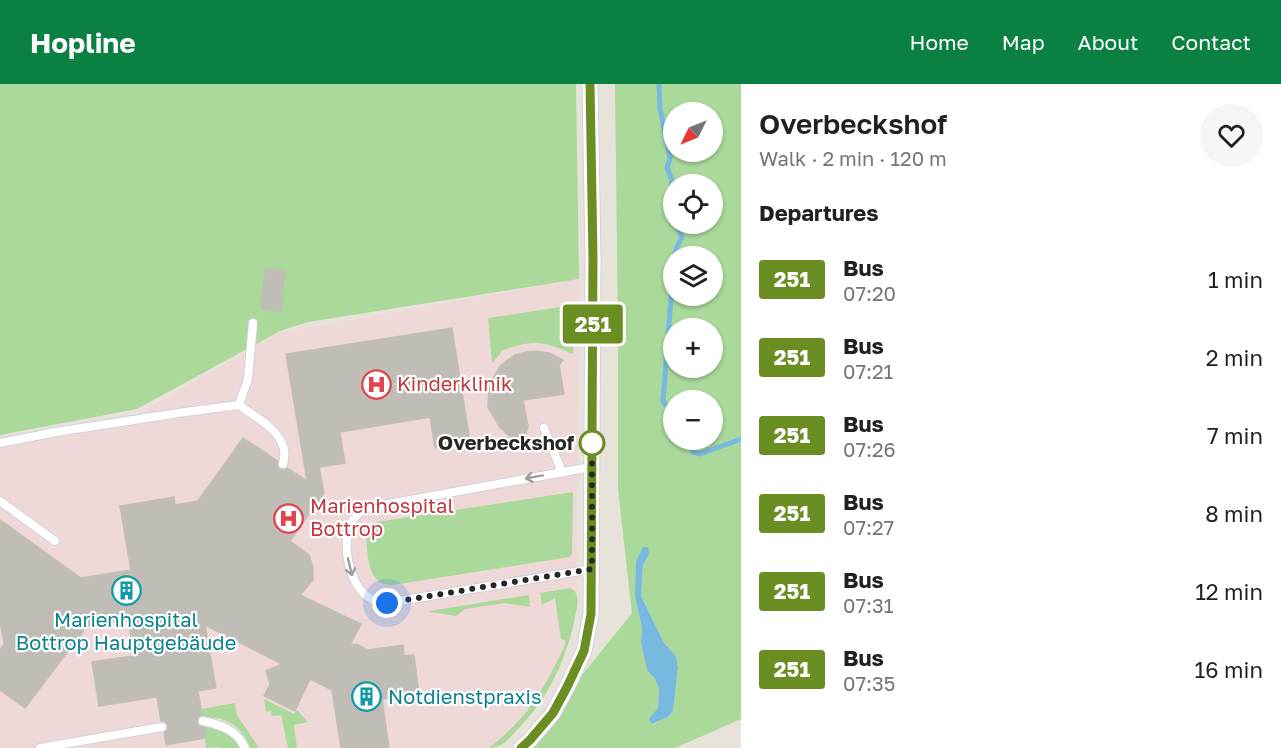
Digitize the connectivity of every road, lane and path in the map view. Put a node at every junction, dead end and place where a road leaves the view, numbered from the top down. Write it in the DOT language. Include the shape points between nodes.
graph roads {
  1 [pos="590,84"];
  2 [pos="253,323"];
  3 [pos="239,405"];
  4 [pos="544,428"];
  5 [pos="0,443"];
  6 [pos="283,464"];
  7 [pos="591,467"];
  8 [pos="562,472"];
  9 [pos="0,501"];
  10 [pos="55,541"];
  11 [pos="592,569"];
  12 [pos="203,721"];
  13 [pos="162,727"];
  14 [pos="40,748"];
  15 [pos="245,748"];
  16 [pos="521,748"];
  1 -- 7 [label="street"];
  2 -- 3 [label="lane" via="248,379"];
  3 -- 5 [label="lane"];
  3 -- 6 [label="lane" via="278,437 284,450"];
  4 -- 8 [label="lane"];
  7 -- 8 [label="lane"];
  7 -- 11 [label="street"];
  8 -- 11 [label="lane, one-way" via="366,508 353,520 346,542 352,576 366,596 387,603"];
  9 -- 10 [label="lane"];
  11 -- 16 [label="street" via="591,614 584,651 553,713"];
  12 -- 15 [label="lane" via="222,725"];
  13 -- 14 [label="lane"];
}
